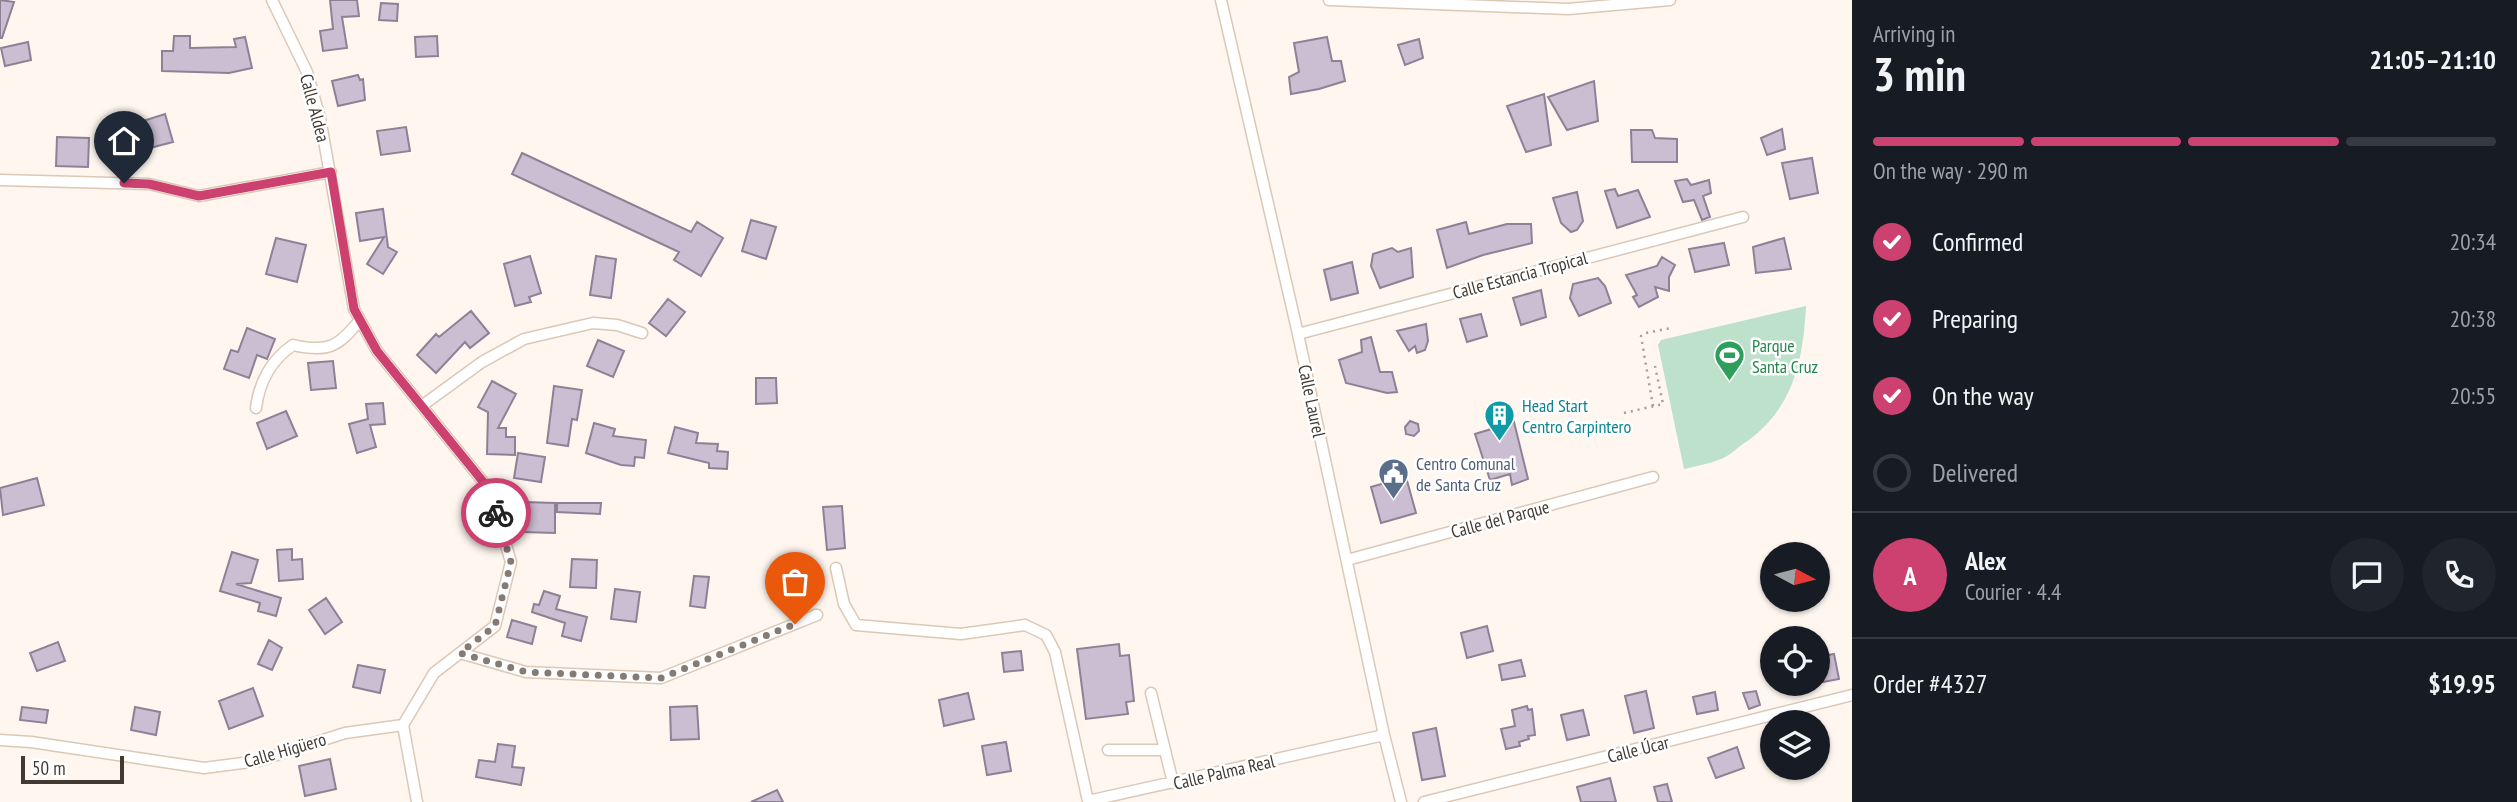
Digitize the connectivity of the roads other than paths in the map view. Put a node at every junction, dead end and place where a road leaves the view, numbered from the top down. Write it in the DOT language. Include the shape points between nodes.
graph roads {
  1 [pos="271,0"];
  2 [pos="1221,0"];
  3 [pos="1329,0"];
  4 [pos="1670,0"];
  5 [pos="331,172"];
  6 [pos="0,180"];
  7 [pos="1743,217"];
  8 [pos="360,320"];
  9 [pos="642,333"];
  10 [pos="1298,334"];
  11 [pos="423,405"];
  12 [pos="256,408"];
  13 [pos="1653,477"];
  14 [pos="1347,560"];
  15 [pos="836,568"];
  16 [pos="815,615"];
  17 [pos="460,653"];
  18 [pos="1151,693"];
  19 [pos="1852,695"];
  20 [pos="403,725"];
  21 [pos="1384,735"];
  22 [pos="0,740"];
  23 [pos="1108,750"];
  24 [pos="1165,750"];
  25 [pos="1173,783"];
  26 [pos="1471,796"];
  27 [pos="418,802"];
  28 [pos="1401,802"];
  29 [pos="1424,802"];
  1 -- 5 [label="street, Calle Aldea" via="307,72"];
  2 -- 10 [label="street, Calle Laurel"];
  3 -- 4 [label="street" via="1568,9"];
  5 -- 6 [label="street" via="199,196 149,184"];
  5 -- 8 [label="street, Calle Aldea" via="354,309"];
  7 -- 10 [label="street, Calle Estancia Tropical"];
  8 -- 11 [label="street, Calle Aldea" via="377,351"];
  8 -- 12 [label="street" via="343,341 330,347 293,345 285,351 259,387"];
  9 -- 11 [label="street" via="593,323 524,339 482,362"];
  10 -- 14 [label="street, Calle Laurel"];
  11 -- 17 [label="street, Calle Aldea" via="489,489 511,562 495,626"];
  13 -- 14 [label="street, Calle del Parque"];
  14 -- 21 [label="street, Calle Laurel"];
  15 -- 25 [label="street, Calle Palma Real" via="844,604 856,625 961,634 1025,625 1046,635 1055,653 1088,801"];
  16 -- 17 [label="street" via="661,678 526,672"];
  17 -- 20 [label="street, Calle Aldea" via="434,673"];
  18 -- 24 [label="street"];
  19 -- 26 [label="street, Calle Úcar"];
  20 -- 22 [label="street, Calle Higüero" via="345,733 258,761 204,768"];
  20 -- 27 [label="street"];
  21 -- 25 [label="street, Calle Palma Real"];
  21 -- 28 [label="street, Calle Laurel"];
  23 -- 24 [label="street"];
  24 -- 25 [label="street"];
  26 -- 29 [label="street, Calle Úcar"];
}
